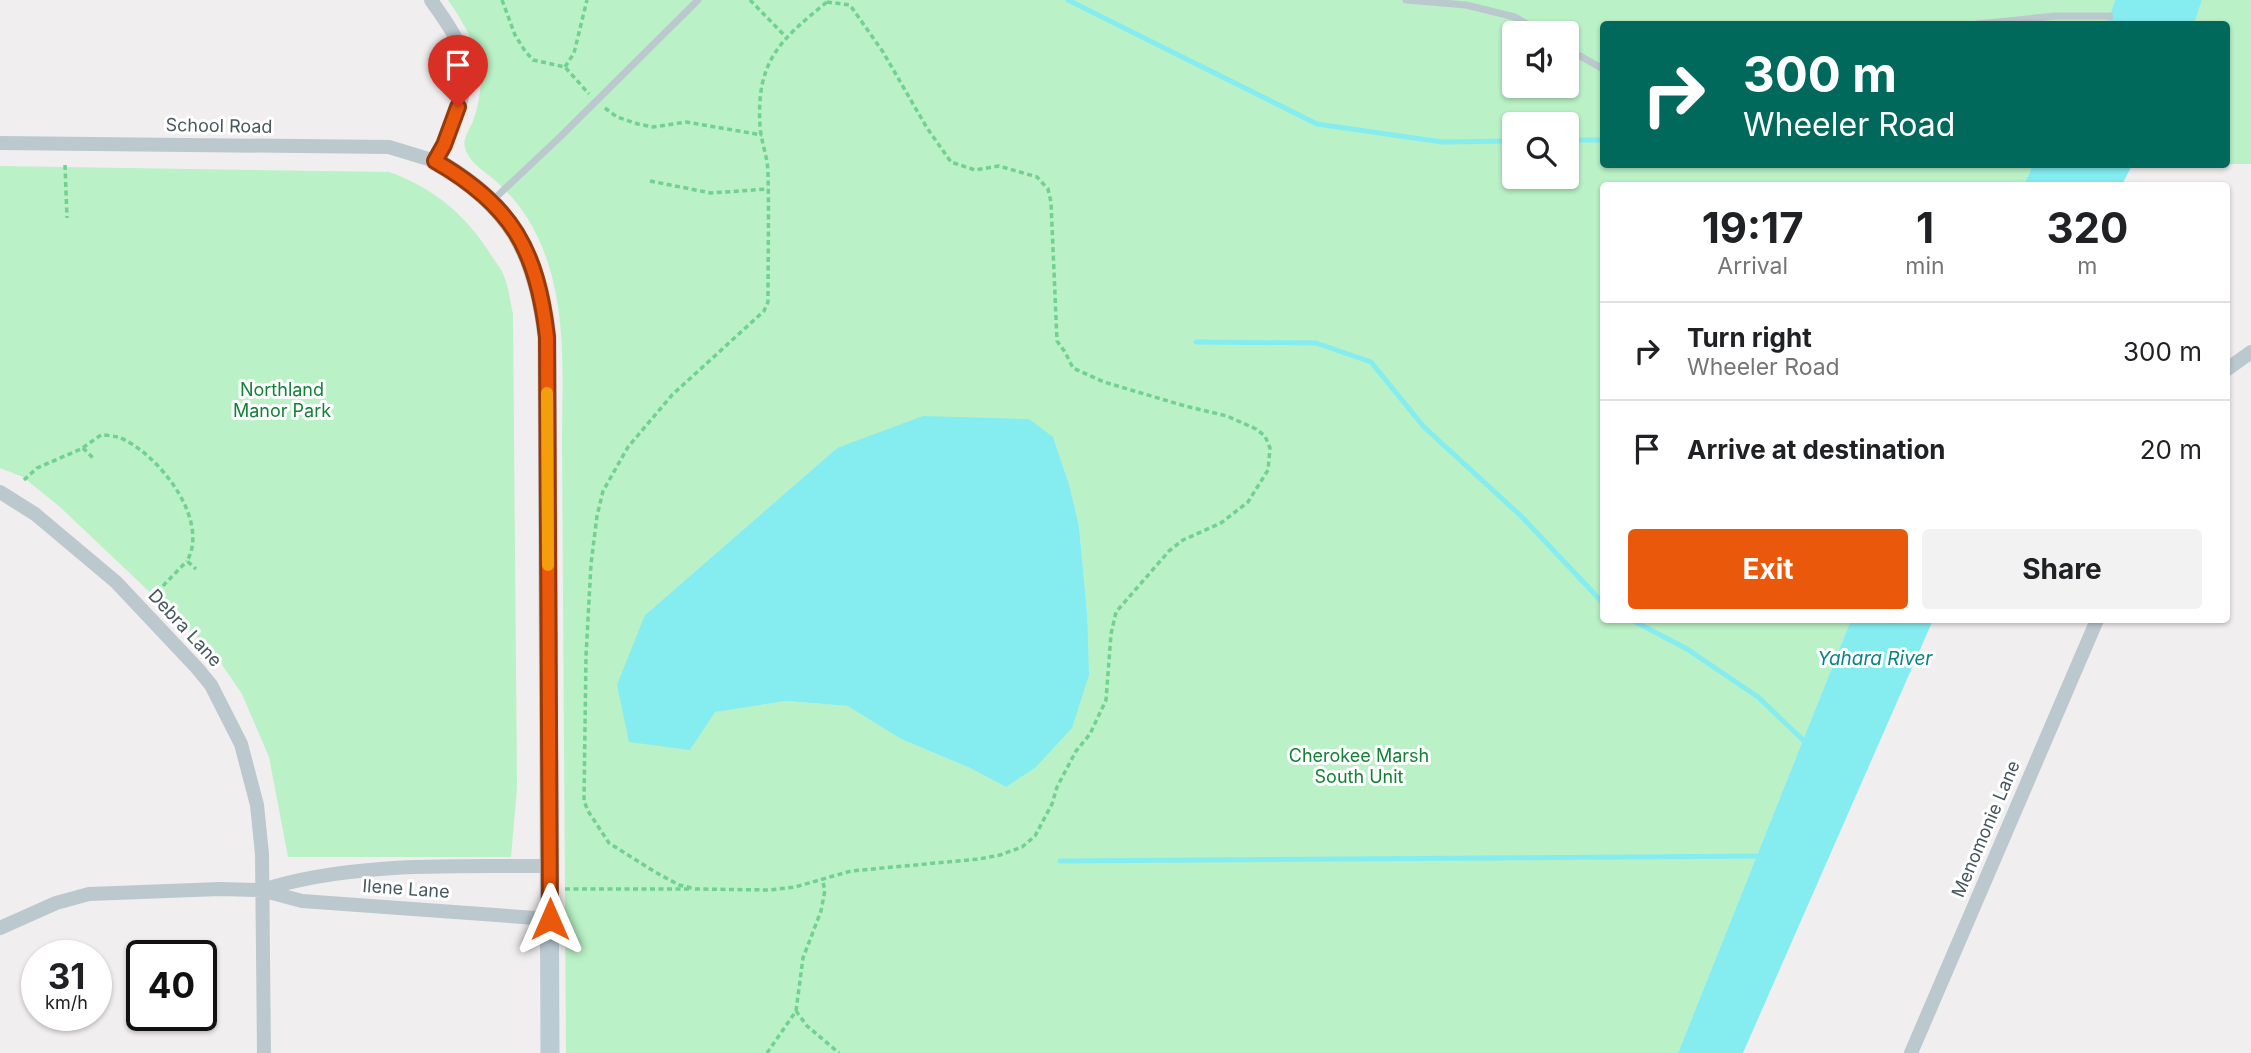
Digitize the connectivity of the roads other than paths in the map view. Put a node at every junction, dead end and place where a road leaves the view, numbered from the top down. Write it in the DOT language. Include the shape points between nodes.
graph roads {
  1 [pos="431,0"];
  2 [pos="698,0"];
  3 [pos="1406,0"];
  4 [pos="2110,16"];
  5 [pos="1522,21"];
  6 [pos="2007,21"];
  7 [pos="1579,55"];
  8 [pos="1600,67"];
  9 [pos="0,143"];
  10 [pos="435,161"];
  11 [pos="491,202"];
  12 [pos="2251,352"];
  13 [pos="2230,367"];
  14 [pos="0,492"];
  15 [pos="2096,623"];
  16 [pos="549,866"];
  17 [pos="261,890"];
  18 [pos="550,919"];
  19 [pos="0,928"];
  20 [pos="264,1053"];
  21 [pos="550,1053"];
  22 [pos="1911,1053"];
  1 -- 10 [label="street" via="460,47 465,80"];
  2 -- 11 [label="lane"];
  3 -- 5 [label="lane" via="1466,5"];
  4 -- 6 [label="lane"];
  7 -- 8 [label="lane"];
  9 -- 10 [label="street, School Road" via="389,146"];
  10 -- 11 [label="street"];
  11 -- 16 [label="street" via="531,261 542,296 547,337"];
  12 -- 13 [label="street"];
  14 -- 17 [label="street, Debra Lane" via="35,514 116,582 211,685 248,765 257,805"];
  15 -- 22 [label="street, Menomonie Lane"];
  16 -- 17 [label="street, Ilene Lane" via="363,870"];
  16 -- 18 [label="street"];
  17 -- 18 [label="street, Ilene Lane" via="302,901"];
  17 -- 19 [label="street, Ilene Lane" via="89,894"];
  17 -- 20 [label="street, Debra Lane"];
  18 -- 21 [label="street"];
}
